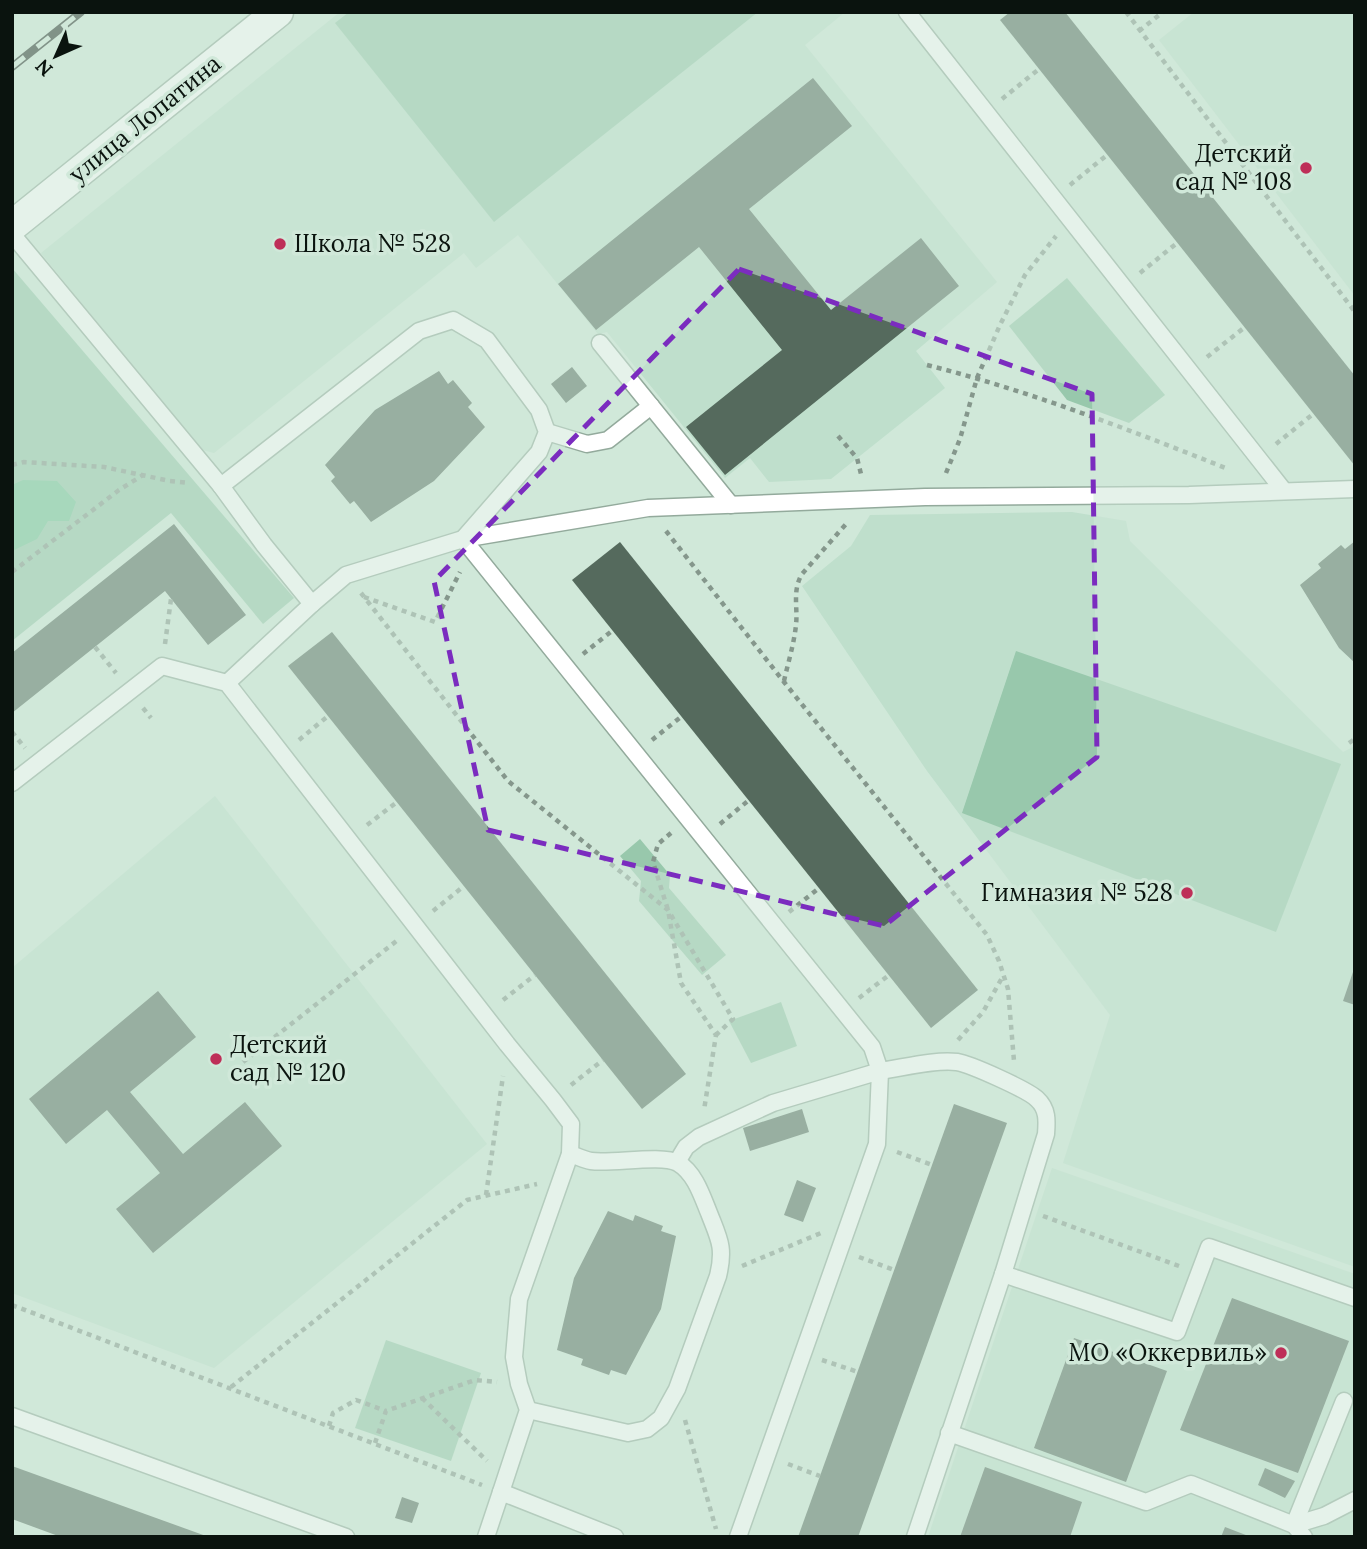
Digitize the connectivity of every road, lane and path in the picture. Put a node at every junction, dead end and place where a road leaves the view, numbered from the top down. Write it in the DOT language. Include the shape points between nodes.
graph roads {
  1 [pos="278,12"];
  2 [pos="1125,12"];
  3 [pos="1163,12"];
  4 [pos="910,13"];
  5 [pos="1139,31"];
  6 [pos="1039,69"];
  7 [pos="985,112"];
  8 [pos="1107,155"];
  9 [pos="1053,198"];
  10 [pos="1070,219"];
  11 [pos="12,226"];
  12 [pos="12,234"];
  13 [pos="1177,243"];
  14 [pos="1122,286"];
  15 [pos="1355,312"];
  16 [pos="1245,327"];
  17 [pos="600,343"];
  18 [pos="927,365"];
  19 [pos="1189,371"];
  20 [pos="976,378"];
  21 [pos="651,406"];
  22 [pos="1313,414"];
  23 [pos="547,432"];
  24 [pos="838,436"];
  25 [pos="1259,458"];
  26 [pos="12,464"];
  27 [pos="1233,471"];
  28 [pos="144,475"];
  29 [pos="221,486"];
  30 [pos="1355,489"];
  31 [pos="1284,491"];
  32 [pos="925,497"];
  33 [pos="867,500"];
  34 [pos="731,505"];
  35 [pos="648,508"];
  36 [pos="467,544"];
  37 [pos="12,572"];
  38 [pos="346,575"];
  39 [pos="364,597"];
  40 [pos="172,599"];
  41 [pos="312,604"];
  42 [pos="612,630"];
  43 [pos="95,647"];
  44 [pos="162,666"];
  45 [pos="567,668"];
  46 [pos="227,682"];
  47 [pos="784,682"];
  48 [pos="130,691"];
  49 [pos="328,716"];
  50 [pos="682,716"];
  51 [pos="282,753"];
  52 [pos="635,753"];
  53 [pos="12,783"];
  54 [pos="749,800"];
  55 [pos="397,802"];
  56 [pos="688,820"];
  57 [pos="703,837"];
  58 [pos="348,839"];
  59 [pos="464,886"];
  60 [pos="819,888"];
  61 [pos="668,910"];
  62 [pos="773,925"];
  63 [pos="415,926"];
  64 [pos="535,975"];
  65 [pos="889,975"];
  66 [pos="1003,975"];
  67 [pos="843,1011"];
  68 [pos="485,1015"];
  69 [pos="716,1035"];
  70 [pos="507,1044"];
  71 [pos="604,1060"];
  72 [pos="243,1062"];
  73 [pos="938,1063"];
  74 [pos="880,1071"];
  75 [pos="1017,1087"];
  76 [pos="553,1100"];
  77 [pos="699,1137"];
  78 [pos="877,1144"];
  79 [pos="570,1154"];
  80 [pos="677,1162"];
  81 [pos="932,1165"];
  82 [pos="562,1178"];
  83 [pos="486,1195"];
  84 [pos="1023,1208"];
  85 [pos="846,1235"];
  86 [pos="840,1251"];
  87 [pos="894,1270"];
  88 [pos="1199,1273"];
  89 [pos="1003,1274"];
  90 [pos="718,1276"];
  91 [pos="1355,1298"];
  92 [pos="12,1304"];
  93 [pos="803,1354"];
  94 [pos="858,1373"];
  95 [pos="519,1384"];
  96 [pos="231,1387"];
  97 [pos="677,1389"];
  98 [pos="422,1398"];
  99 [pos="1344,1401"];
  100 [pos="528,1409"];
  101 [pos="386,1411"];
  102 [pos="12,1416"];
  103 [pos="329,1426"];
  104 [pos="950,1433"];
  105 [pos="375,1443"];
  106 [pos="767,1456"];
  107 [pos="820,1476"];
  108 [pos="503,1486"];
  109 [pos="1355,1500"];
  110 [pos="1299,1531"];
  111 [pos="346,1537"];
  112 [pos="486,1537"];
  113 [pos="615,1537"];
  114 [pos="718,1537"];
  115 [pos="738,1537"];
  116 [pos="915,1537"];
  1 -- 11 [label="street, улица Лопатина"];
  2 -- 5 [label="path"];
  3 -- 5 [label="path"];
  4 -- 7 [label="lane"];
  5 -- 15 [label="path"];
  6 -- 7 [label="path"];
  7 -- 9 [label="lane"];
  8 -- 9 [label="path"];
  9 -- 10 [label="lane"];
  10 -- 14 [label="lane"];
  10 -- 20 [label="path" via="1024,275"];
  12 -- 29 [label="lane"];
  13 -- 14 [label="path"];
  14 -- 19 [label="lane"];
  16 -- 19 [label="path"];
  17 -- 21 [label="lane"];
  18 -- 20 [label="path"];
  19 -- 25 [label="lane"];
  20 -- 27 [label="path" via="1144,435"];
  20 -- 32 [label="path" via="946,474"];
  21 -- 23 [label="lane" via="608,440 587,444"];
  21 -- 34 [label="lane"];
  22 -- 25 [label="path"];
  23 -- 29 [label="lane" via="539,410 487,340 453,320 419,331"];
  23 -- 36 [label="lane" via="539,452"];
  24 -- 33 [label="path" via="857,458"];
  25 -- 31 [label="lane"];
  26 -- 28 [label="path" via="104,467"];
  28 -- 29 [label="path"];
  28 -- 37 [label="path"];
  29 -- 41 [label="lane"];
  30 -- 31 [label="lane"];
  31 -- 32 [label="lane"];
  32 -- 33 [label="lane"];
  33 -- 34 [label="lane"];
  33 -- 47 [label="path" via="797,583 797,623"];
  34 -- 35 [label="lane"];
  35 -- 36 [label="lane"];
  35 -- 47 [label="path"];
  36 -- 38 [label="lane"];
  36 -- 39 [label="path" via="435,622"];
  36 -- 45 [label="lane"];
  38 -- 39 [label="path"];
  38 -- 41 [label="lane"];
  39 -- 61 [label="path" via="508,781"];
  40 -- 44 [label="path"];
  41 -- 46 [label="lane"];
  42 -- 45 [label="path"];
  43 -- 48 [label="path"];
  44 -- 46 [label="lane"];
  44 -- 48 [label="lane"];
  45 -- 52 [label="lane"];
  46 -- 51 [label="lane"];
  47 -- 66 [label="path" via="987,935"];
  48 -- 53 [label="lane"];
  49 -- 51 [label="path"];
  50 -- 52 [label="path"];
  51 -- 58 [label="lane"];
  52 -- 56 [label="lane"];
  54 -- 57 [label="path"];
  55 -- 58 [label="path"];
  56 -- 57 [label="lane"];
  56 -- 61 [label="path" via="658,844 653,862"];
  57 -- 62 [label="lane"];
  58 -- 63 [label="lane"];
  59 -- 63 [label="path"];
  60 -- 62 [label="path"];
  61 -- 69 [label="path" via="681,983"];
  61 -- 69 [label="path" via="733,1019"];
  62 -- 67 [label="lane"];
  63 -- 68 [label="lane"];
  63 -- 72 [label="path"];
  64 -- 68 [label="path"];
  65 -- 67 [label="path"];
  66 -- 73 [label="path" via="983,1012"];
  66 -- 75 [label="path"];
  67 -- 74 [label="lane" via="872,1047"];
  68 -- 70 [label="lane"];
  69 -- 77 [label="path"];
  70 -- 76 [label="lane"];
  70 -- 83 [label="path"];
  71 -- 76 [label="path"];
  73 -- 74 [label="lane"];
  73 -- 75 [label="lane" via="977,1068"];
  74 -- 77 [label="lane" via="774,1103"];
  74 -- 78 [label="lane"];
  75 -- 84 [label="lane" via="1037,1098 1048,1116"];
  76 -- 79 [label="lane" via="571,1124"];
  77 -- 80 [label="lane"];
  78 -- 81 [label="path"];
  78 -- 85 [label="lane"];
  79 -- 80 [label="lane" via="589,1161"];
  79 -- 82 [label="lane"];
  80 -- 90 [label="lane" via="700,1192 720,1242 723,1258"];
  82 -- 83 [label="path"];
  82 -- 95 [label="lane" via="519,1300 514,1357"];
  83 -- 96 [label="path" via="467,1200"];
  84 -- 88 [label="path"];
  84 -- 89 [label="lane"];
  85 -- 86 [label="lane"];
  85 -- 90 [label="path" via="822,1233"];
  86 -- 87 [label="path"];
  86 -- 93 [label="lane"];
  88 -- 89 [label="lane" via="1177,1332"];
  88 -- 91 [label="lane" via="1209,1247"];
  89 -- 104 [label="lane"];
  90 -- 97 [label="lane"];
  92 -- 96 [label="path"];
  93 -- 94 [label="path"];
  93 -- 106 [label="lane"];
  95 -- 98 [label="path" via="475,1380"];
  95 -- 100 [label="lane"];
  96 -- 103 [label="path"];
  97 -- 100 [label="lane" via="661,1418 647,1429 628,1433"];
  97 -- 114 [label="path"];
  98 -- 101 [label="path"];
  98 -- 108 [label="path"];
  99 -- 110 [label="lane"];
  100 -- 108 [label="lane"];
  101 -- 103 [label="path" via="356,1400 333,1413"];
  101 -- 105 [label="path"];
  102 -- 111 [label="lane"];
  103 -- 105 [label="path"];
  104 -- 110 [label="lane" via="1146,1502 1191,1484"];
  104 -- 116 [label="lane"];
  105 -- 108 [label="path"];
  106 -- 107 [label="path"];
  106 -- 115 [label="lane"];
  108 -- 112 [label="lane"];
  108 -- 113 [label="lane"];
  109 -- 110 [label="lane"];
}
